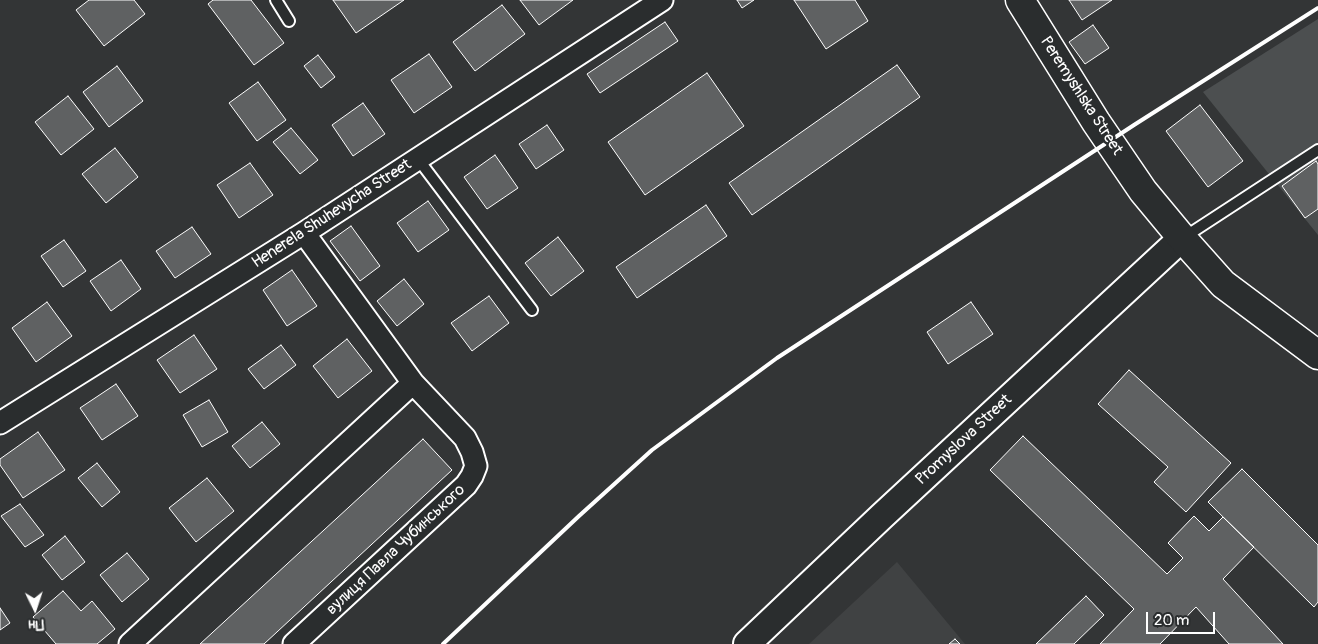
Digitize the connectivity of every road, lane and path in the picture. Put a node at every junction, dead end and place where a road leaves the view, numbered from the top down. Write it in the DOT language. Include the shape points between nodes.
graph roads {
  1 [pos="276,0"];
  2 [pos="662,0"];
  3 [pos="1020,0"];
  4 [pos="288,21"];
  5 [pos="1318,150"];
  6 [pos="418,159"];
  7 [pos="304,234"];
  8 [pos="1182,238"];
  9 [pos="532,310"];
  10 [pos="1318,355"];
  11 [pos="413,383"];
  12 [pos="0,423"];
  13 [pos="130,644"];
  14 [pos="294,644"];
  15 [pos="747,644"];
  1 -- 4 [label="lane"];
  2 -- 6 [label="street, Henerela Shuhevycha Street"];
  3 -- 8 [label="main road, Peremyshlska Street" via="1096,122 1143,191"];
  5 -- 8 [label="lane"];
  6 -- 7 [label="street, Henerela Shuhevycha Street"];
  6 -- 9 [label="lane"];
  7 -- 11 [label="street, вулиця Павла Чубинського"];
  7 -- 12 [label="street, Henerela Shuhevycha Street"];
  8 -- 10 [label="main road, Peremyshlska Street" via="1223,284"];
  8 -- 15 [label="street, Promyslova Street"];
  11 -- 13 [label="street"];
  11 -- 14 [label="street, вулиця Павла Чубинського" via="465,438 476,466 472,476"];
}
